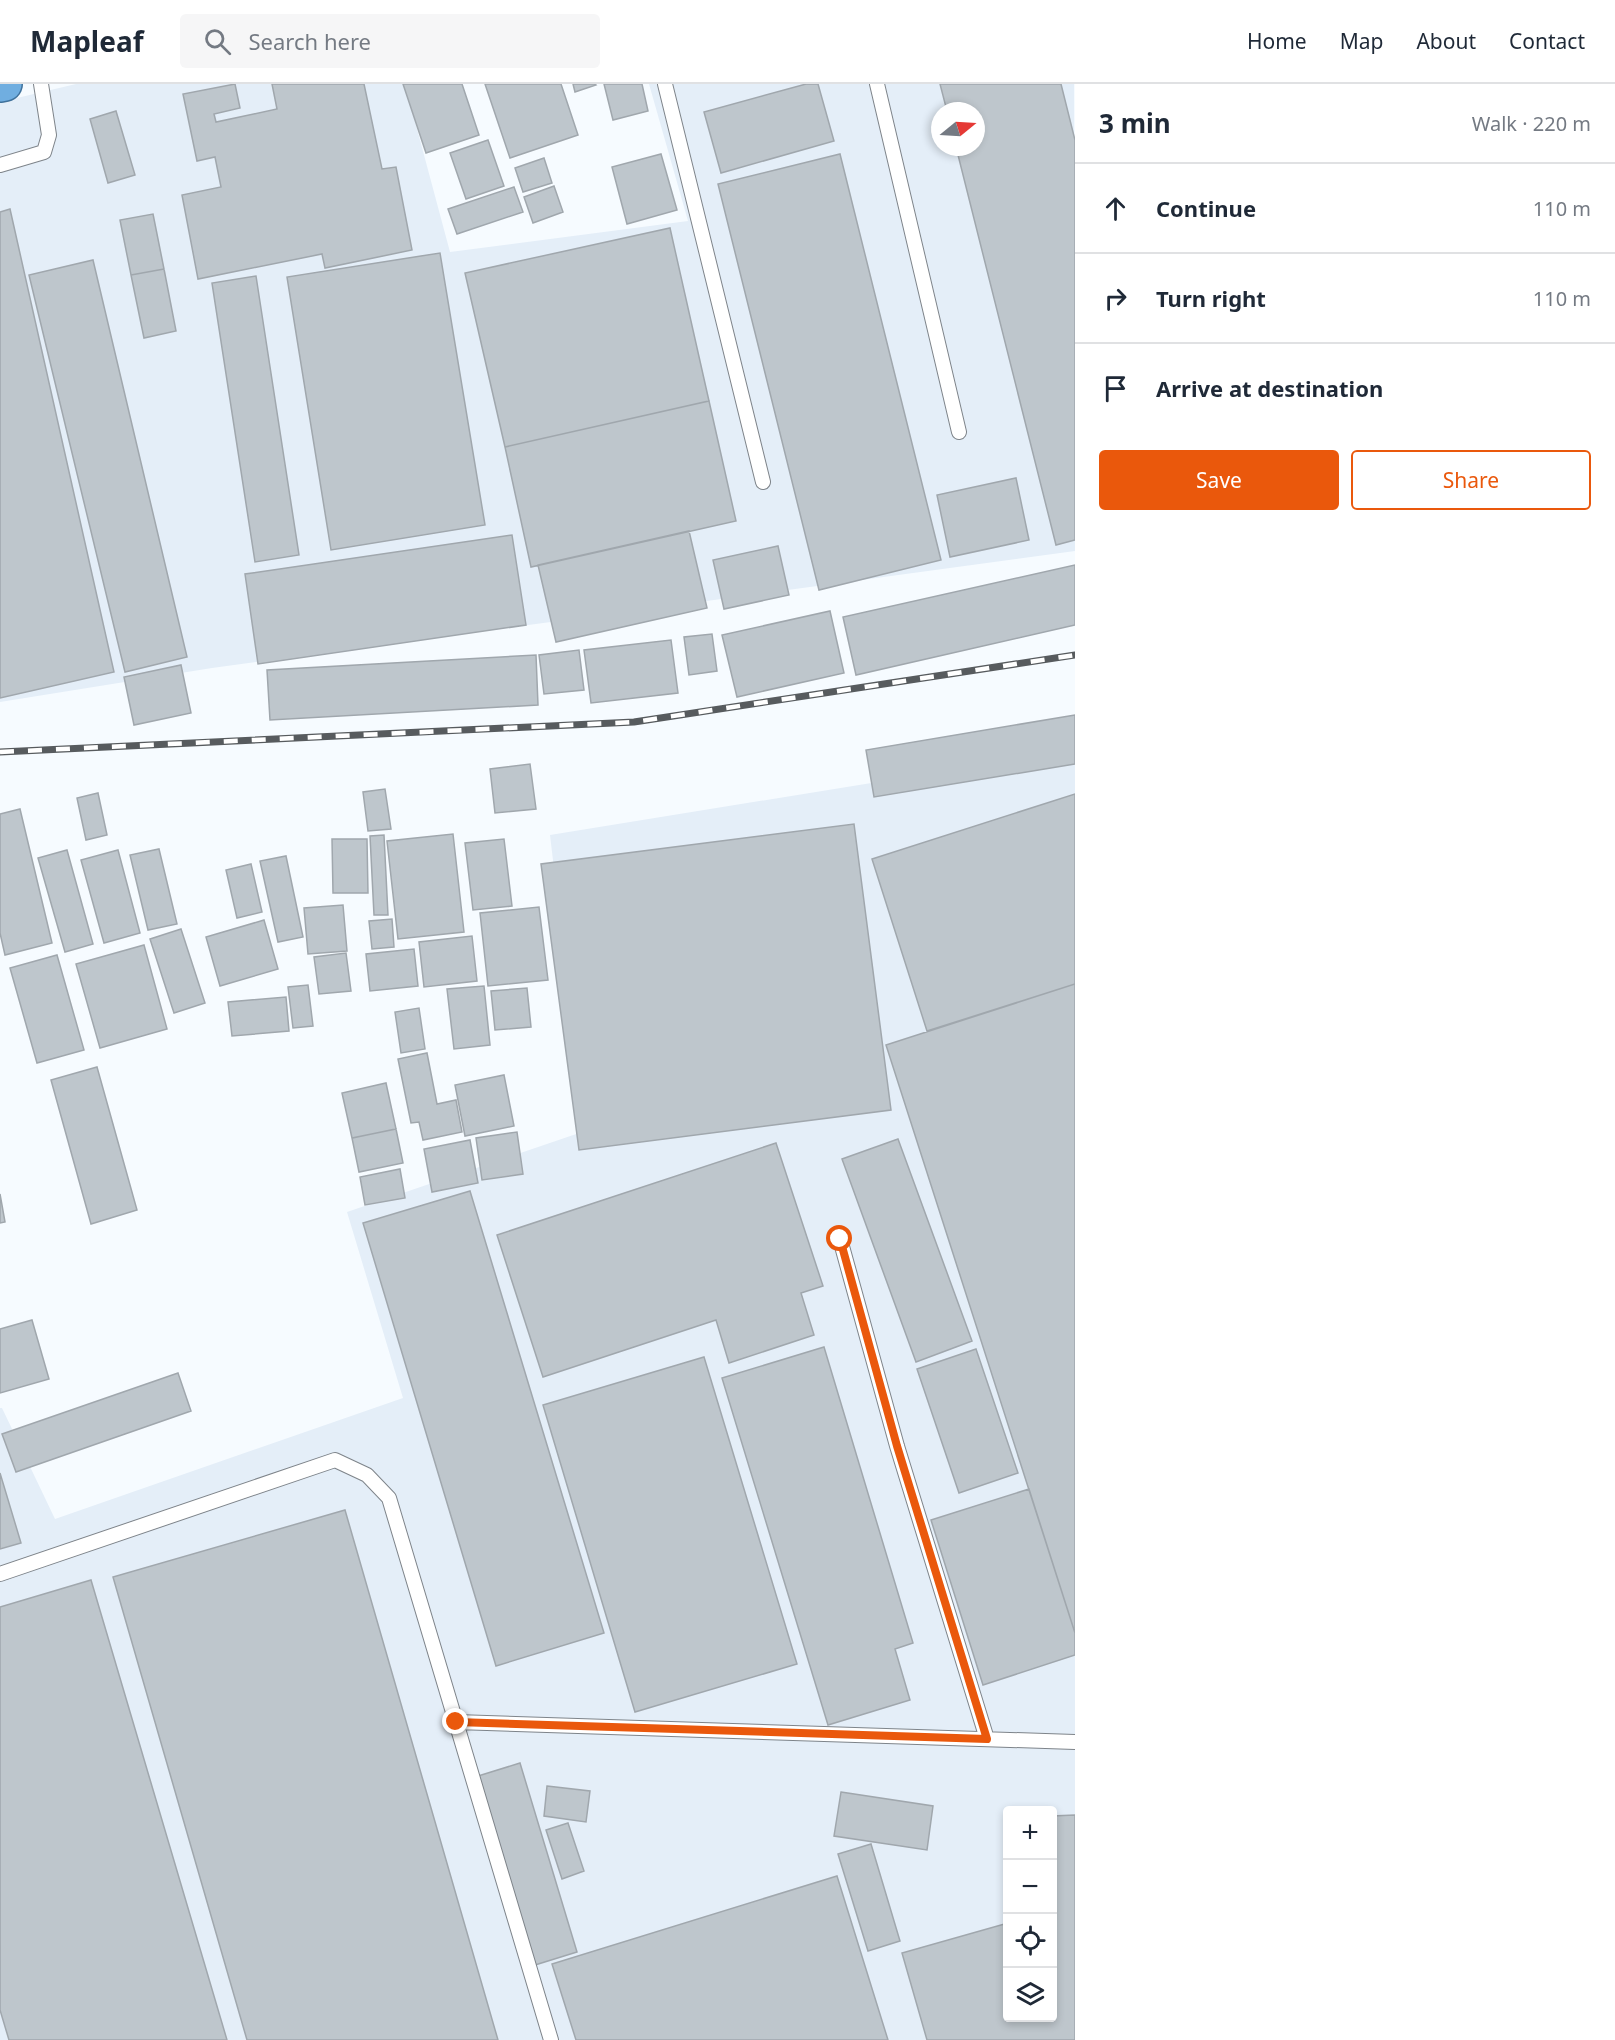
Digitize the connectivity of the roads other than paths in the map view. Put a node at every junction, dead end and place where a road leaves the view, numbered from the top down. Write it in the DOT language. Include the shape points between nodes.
graph roads {
  1 [pos="5,84"];
  2 [pos="41,84"];
  3 [pos="665,84"];
  4 [pos="877,84"];
  5 [pos="0,85"];
  6 [pos="0,165"];
  7 [pos="960,432"];
  8 [pos="763,482"];
  9 [pos="840,1239"];
  10 [pos="0,1574"];
  11 [pos="456,1722"];
  12 [pos="987,1739"];
  13 [pos="1075,1742"];
  14 [pos="551,2040"];
  1 -- 5 [label="highway"];
  2 -- 6 [label="lane" via="49,135 44,152"];
  3 -- 8 [label="lane"];
  4 -- 7 [label="lane"];
  9 -- 12 [label="lane" via="897,1446"];
  10 -- 11 [label="lane" via="335,1460 367,1475 389,1498"];
  11 -- 12 [label="lane"];
  11 -- 14 [label="lane"];
  12 -- 13 [label="lane"];
}
